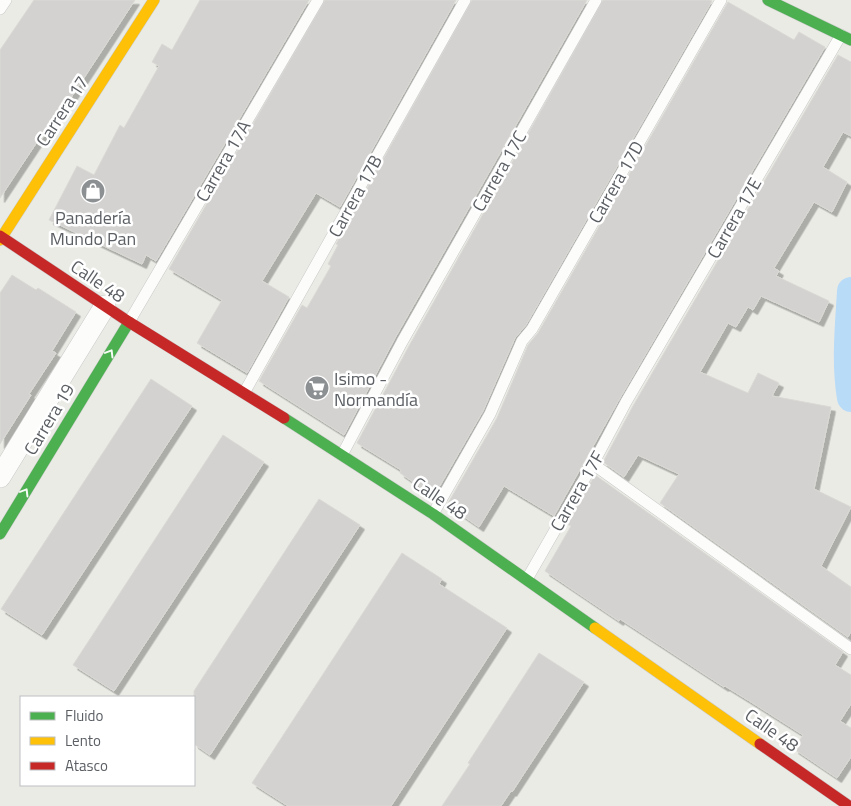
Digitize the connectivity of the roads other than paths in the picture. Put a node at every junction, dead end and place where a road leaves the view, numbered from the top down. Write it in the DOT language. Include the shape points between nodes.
graph roads {
  1 [pos="6,0"];
  2 [pos="154,0"];
  3 [pos="318,0"];
  4 [pos="466,0"];
  5 [pos="596,0"];
  6 [pos="722,0"];
  7 [pos="768,0"];
  8 [pos="0,8"];
  9 [pos="846,37"];
  10 [pos="1,238"];
  11 [pos="105,306"];
  12 [pos="129,322"];
  13 [pos="244,393"];
  14 [pos="626,402"];
  15 [pos="342,455"];
  16 [pos="593,464"];
  17 [pos="0,477"];
  18 [pos="433,514"];
  19 [pos="0,534"];
  20 [pos="527,579"];
  21 [pos="851,649"];
  22 [pos="850,806"];
  1 -- 8 [label="lane"];
  2 -- 10 [label="street, Carrera 17"];
  3 -- 12 [label="lane, Carrera 17A"];
  4 -- 13 [label="lane, Carrera 17B"];
  5 -- 15 [label="lane, Carrera 17C" via="402,342"];
  6 -- 18 [label="lane, Carrera 17D" via="522,342 490,414"];
  7 -- 9 [label="street"];
  9 -- 14 [label="lane, Carrera 17E"];
  10 -- 11 [label="street, Calle 48"];
  11 -- 12 [label="street, Calle 48"];
  11 -- 17 [label="street"];
  12 -- 13 [label="street, Calle 48"];
  19 -- 12 [label="street, Carrera 19, one-way"];
  13 -- 15 [label="street, Calle 48"];
  14 -- 16 [label="lane, Carrera 17F"];
  15 -- 18 [label="street, Calle 48"];
  16 -- 20 [label="lane, Carrera 17F"];
  16 -- 21 [label="lane"];
  18 -- 20 [label="street, Calle 48"];
  20 -- 22 [label="street, Calle 48"];
}
